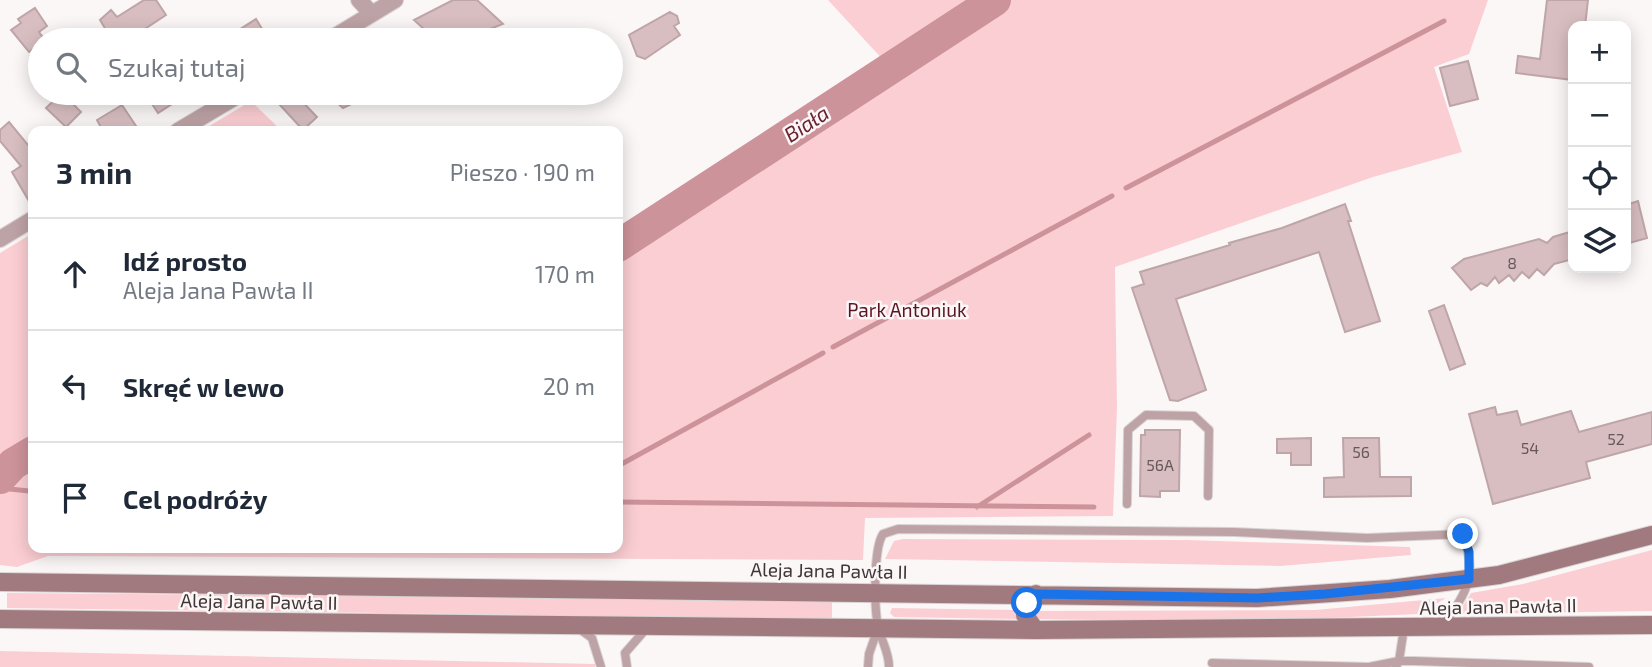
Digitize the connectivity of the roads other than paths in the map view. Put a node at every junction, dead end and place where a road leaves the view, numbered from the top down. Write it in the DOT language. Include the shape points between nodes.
graph roads {
  1 [pos="359,0"];
  2 [pos="395,0"];
  3 [pos="372,14"];
  4 [pos="349,28"];
  5 [pos="222,105"];
  6 [pos="186,126"];
  7 [pos="28,222"];
  8 [pos="0,239"];
  9 [pos="1208,496"];
  10 [pos="1127,504"];
  11 [pos="1652,535"];
  12 [pos="1469,579"];
  13 [pos="5,582"];
  14 [pos="878,592"];
  15 [pos="1036,594"];
  16 [pos="4,619"];
  17 [pos="1652,625"];
  18 [pos="576,626"];
  19 [pos="651,626"];
  20 [pos="878,628"];
  21 [pos="1404,628"];
  22 [pos="1442,628"];
  23 [pos="1035,630"];
  24 [pos="1212,663"];
  25 [pos="1398,664"];
  26 [pos="601,667"];
  27 [pos="627,667"];
  28 [pos="868,667"];
  29 [pos="889,667"];
  30 [pos="1589,667"];
  1 -- 3 [label="street"];
  2 -- 3 [label="street"];
  3 -- 4 [label="street"];
  5 -- 6 [label="street"];
  7 -- 8 [label="street"];
  9 -- 10 [label="lane" via="1209,430 1194,416 1146,415 1128,430"];
  11 -- 12 [label="main road, Aleja Jana Pawła II" via="1551,564"];
  12 -- 14 [label="lane" via="1469,552 1463,534 898,528 883,534 877,545"];
  12 -- 15 [label="main road, Aleja Jana Pawła II" via="1257,598"];
  12 -- 22 [label="lane"];
  13 -- 14 [label="main road, Aleja Jana Pawła II"];
  14 -- 15 [label="main road, Aleja Jana Pawła II"];
  14 -- 20 [label="lane"];
  15 -- 23 [label="main road" via="1027,603 1025,615"];
  16 -- 18 [label="main road, Aleja Jana Pawła II"];
  17 -- 22 [label="main road, Aleja Jana Pawła II"];
  18 -- 19 [label="main road, Aleja Jana Pawła II"];
  18 -- 26 [label="lane" via="592,638"];
  19 -- 20 [label="main road, Aleja Jana Pawła II"];
  19 -- 27 [label="lane" via="625,653"];
  20 -- 23 [label="main road, Aleja Jana Pawła II"];
  20 -- 28 [label="lane"];
  20 -- 29 [label="lane"];
  21 -- 22 [label="main road, Aleja Jana Pawła II"];
  21 -- 23 [label="main road, Aleja Jana Pawła II"];
  21 -- 25 [label="lane"];
  24 -- 25 [label="lane"];
  25 -- 30 [label="lane"];
}
